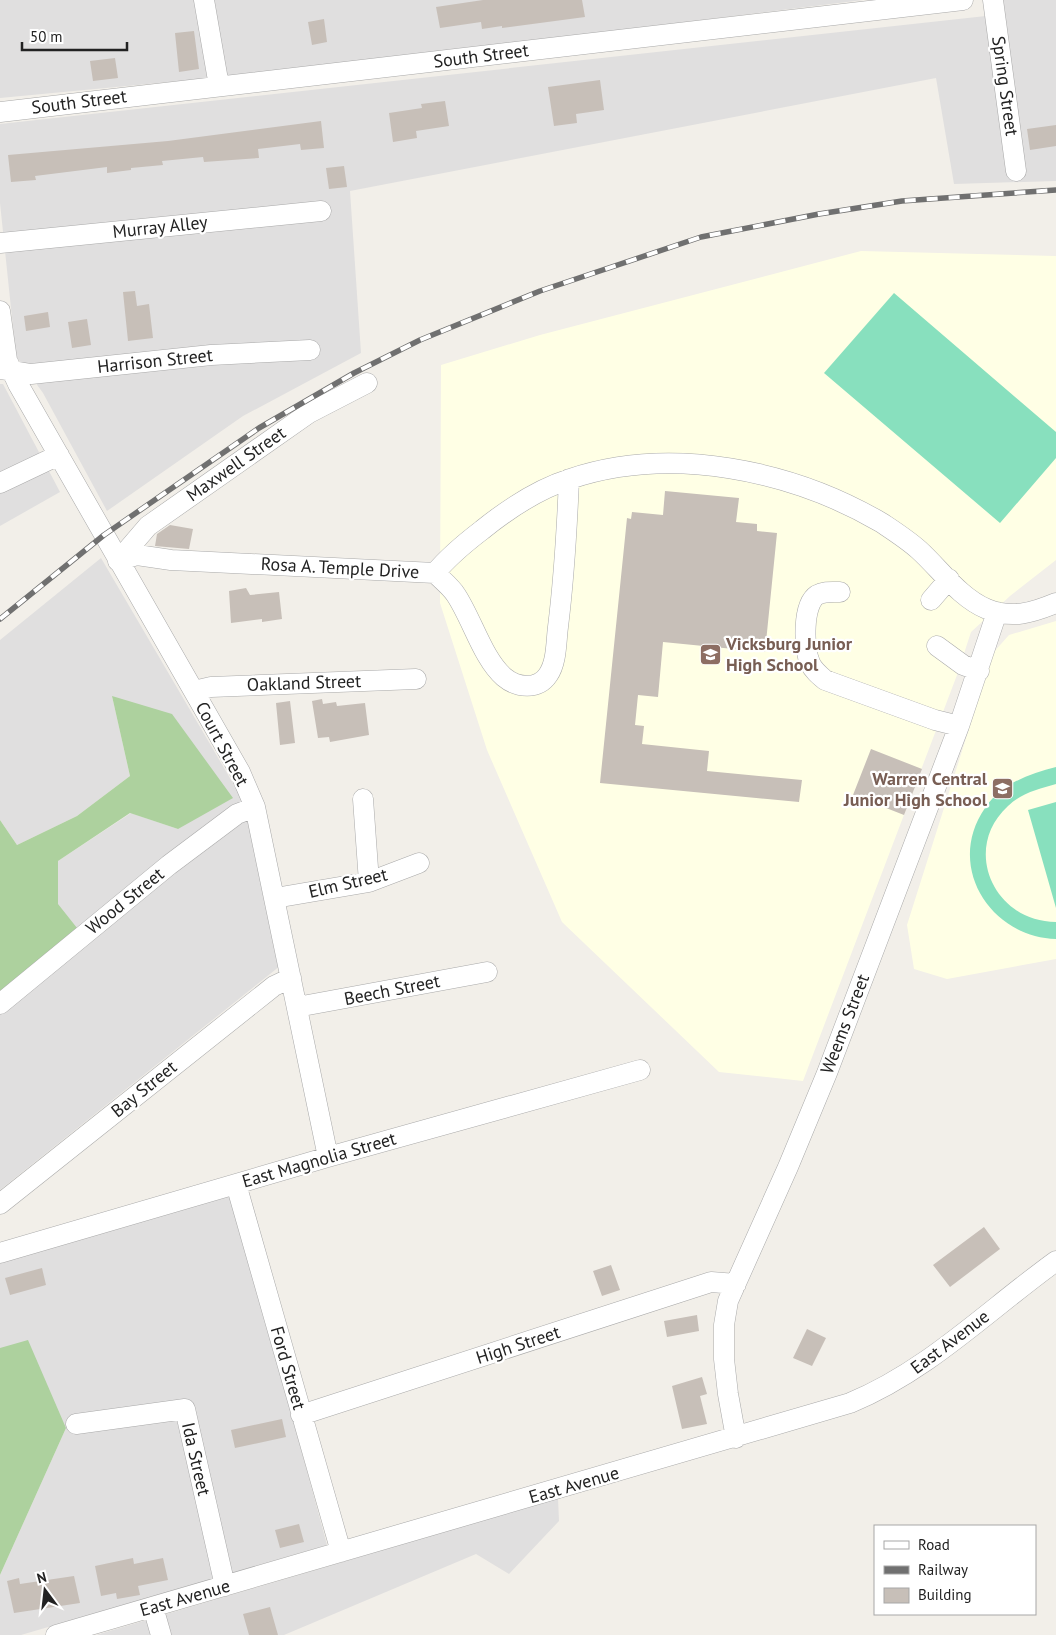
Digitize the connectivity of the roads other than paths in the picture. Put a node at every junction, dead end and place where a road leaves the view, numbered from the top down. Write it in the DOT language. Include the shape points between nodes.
graph roads {
  1 [pos="204,0"];
  2 [pos="963,0"];
  3 [pos="993,0"];
  4 [pos="219,86"];
  5 [pos="0,112"];
  6 [pos="1016,172"];
  7 [pos="321,211"];
  8 [pos="0,243"];
  9 [pos="0,311"];
  10 [pos="310,350"];
  11 [pos="6,370"];
  12 [pos="367,383"];
  13 [pos="59,455"];
  14 [pos="569,479"];
  15 [pos="0,483"];
  16 [pos="118,562"];
  17 [pos="435,573"];
  18 [pos="949,579"];
  19 [pos="840,592"];
  20 [pos="931,600"];
  21 [pos="1056,603"];
  22 [pos="997,612"];
  23 [pos="937,646"];
  24 [pos="978,671"];
  25 [pos="416,679"];
  26 [pos="194,691"];
  27 [pos="959,726"];
  28 [pos="363,799"];
  29 [pos="255,807"];
  30 [pos="419,863"];
  31 [pos="369,882"];
  32 [pos="275,898"];
  33 [pos="487,972"];
  34 [pos="291,978"];
  35 [pos="0,1004"];
  36 [pos="297,1007"];
  37 [pos="640,1070"];
  38 [pos="328,1157"];
  39 [pos="236,1184"];
  40 [pos="0,1204"];
  41 [pos="0,1253"];
  42 [pos="1056,1261"];
  43 [pos="736,1284"];
  44 [pos="301,1415"];
  45 [pos="76,1424"];
  46 [pos="736,1438"];
  47 [pos="341,1552"];
  48 [pos="225,1586"];
  49 [pos="153,1607"];
  50 [pos="56,1635"];
  51 [pos="161,1635"];
  1 -- 4 [label="street"];
  2 -- 4 [label="street, South Street"];
  3 -- 6 [label="street, Spring Street"];
  4 -- 5 [label="street, South Street"];
  7 -- 8 [label="street, Murray Alley"];
  9 -- 11 [label="street, Court Street"];
  10 -- 11 [label="street, Harrison Street" via="211,355 31,374"];
  11 -- 13 [label="street, Court Street"];
  12 -- 16 [label="street, Maxwell Street" via="309,413 148,526"];
  13 -- 15 [label="street"];
  13 -- 16 [label="street, Court Street"];
  14 -- 17 [label="street, Rosa A. Temple Drive" via="524,500 492,521 447,558"];
  14 -- 17 [label="street" via="564,574 554,661 548,675 539,684 527,686 505,678 495,666 456,594"];
  14 -- 18 [label="street, Rosa A. Temple Drive" via="610,468 649,463 685,464 770,477 854,508 884,524 918,548"];
  16 -- 17 [label="street, Rosa A. Temple Drive" via="137,555 171,560"];
  16 -- 26 [label="street, Court Street"];
  18 -- 20 [label="street"];
  18 -- 22 [label="street, Rosa A. Temple Drive" via="970,598"];
  19 -- 27 [label="street" via="816,596 807,612 806,644 810,664 816,673 826,680"];
  21 -- 22 [label="street, Rosa A. Temple Drive" via="1023,614"];
  22 -- 24 [label="street, Weems Street"];
  23 -- 24 [label="street" via="963,665"];
  24 -- 27 [label="street, Weems Street"];
  25 -- 26 [label="street, Oakland Street" via="211,687"];
  26 -- 29 [label="street, Court Street" via="240,772"];
  27 -- 43 [label="street, Weems Street" via="827,1073"];
  28 -- 31 [label="street"];
  29 -- 32 [label="street, Court Street"];
  29 -- 35 [label="street, Wood Street" via="237,814 169,865"];
  30 -- 31 [label="street, Elm Street"];
  31 -- 32 [label="street, Elm Street"];
  32 -- 34 [label="street, Court Street"];
  33 -- 36 [label="street, Beech Street"];
  34 -- 36 [label="street, Court Street"];
  34 -- 40 [label="street, Bay Street" via="274,986"];
  36 -- 38 [label="street, Court Street"];
  37 -- 38 [label="street, East Magnolia Street"];
  38 -- 39 [label="street, East Magnolia Street"];
  39 -- 41 [label="street, East Magnolia Street"];
  39 -- 44 [label="street, Ford Street"];
  42 -- 46 [label="street, East Avenue" via="896,1382 850,1403"];
  43 -- 44 [label="street, High Street" via="711,1282"];
  43 -- 46 [label="street, Weems Street" via="728,1301 724,1325 728,1394"];
  44 -- 47 [label="street, Ford Street"];
  45 -- 48 [label="street, Ida Street" via="185,1409"];
  46 -- 47 [label="street, East Avenue"];
  47 -- 48 [label="street, East Avenue"];
  48 -- 49 [label="street, East Avenue"];
  49 -- 50 [label="street, East Avenue"];
  49 -- 51 [label="street"];
}
